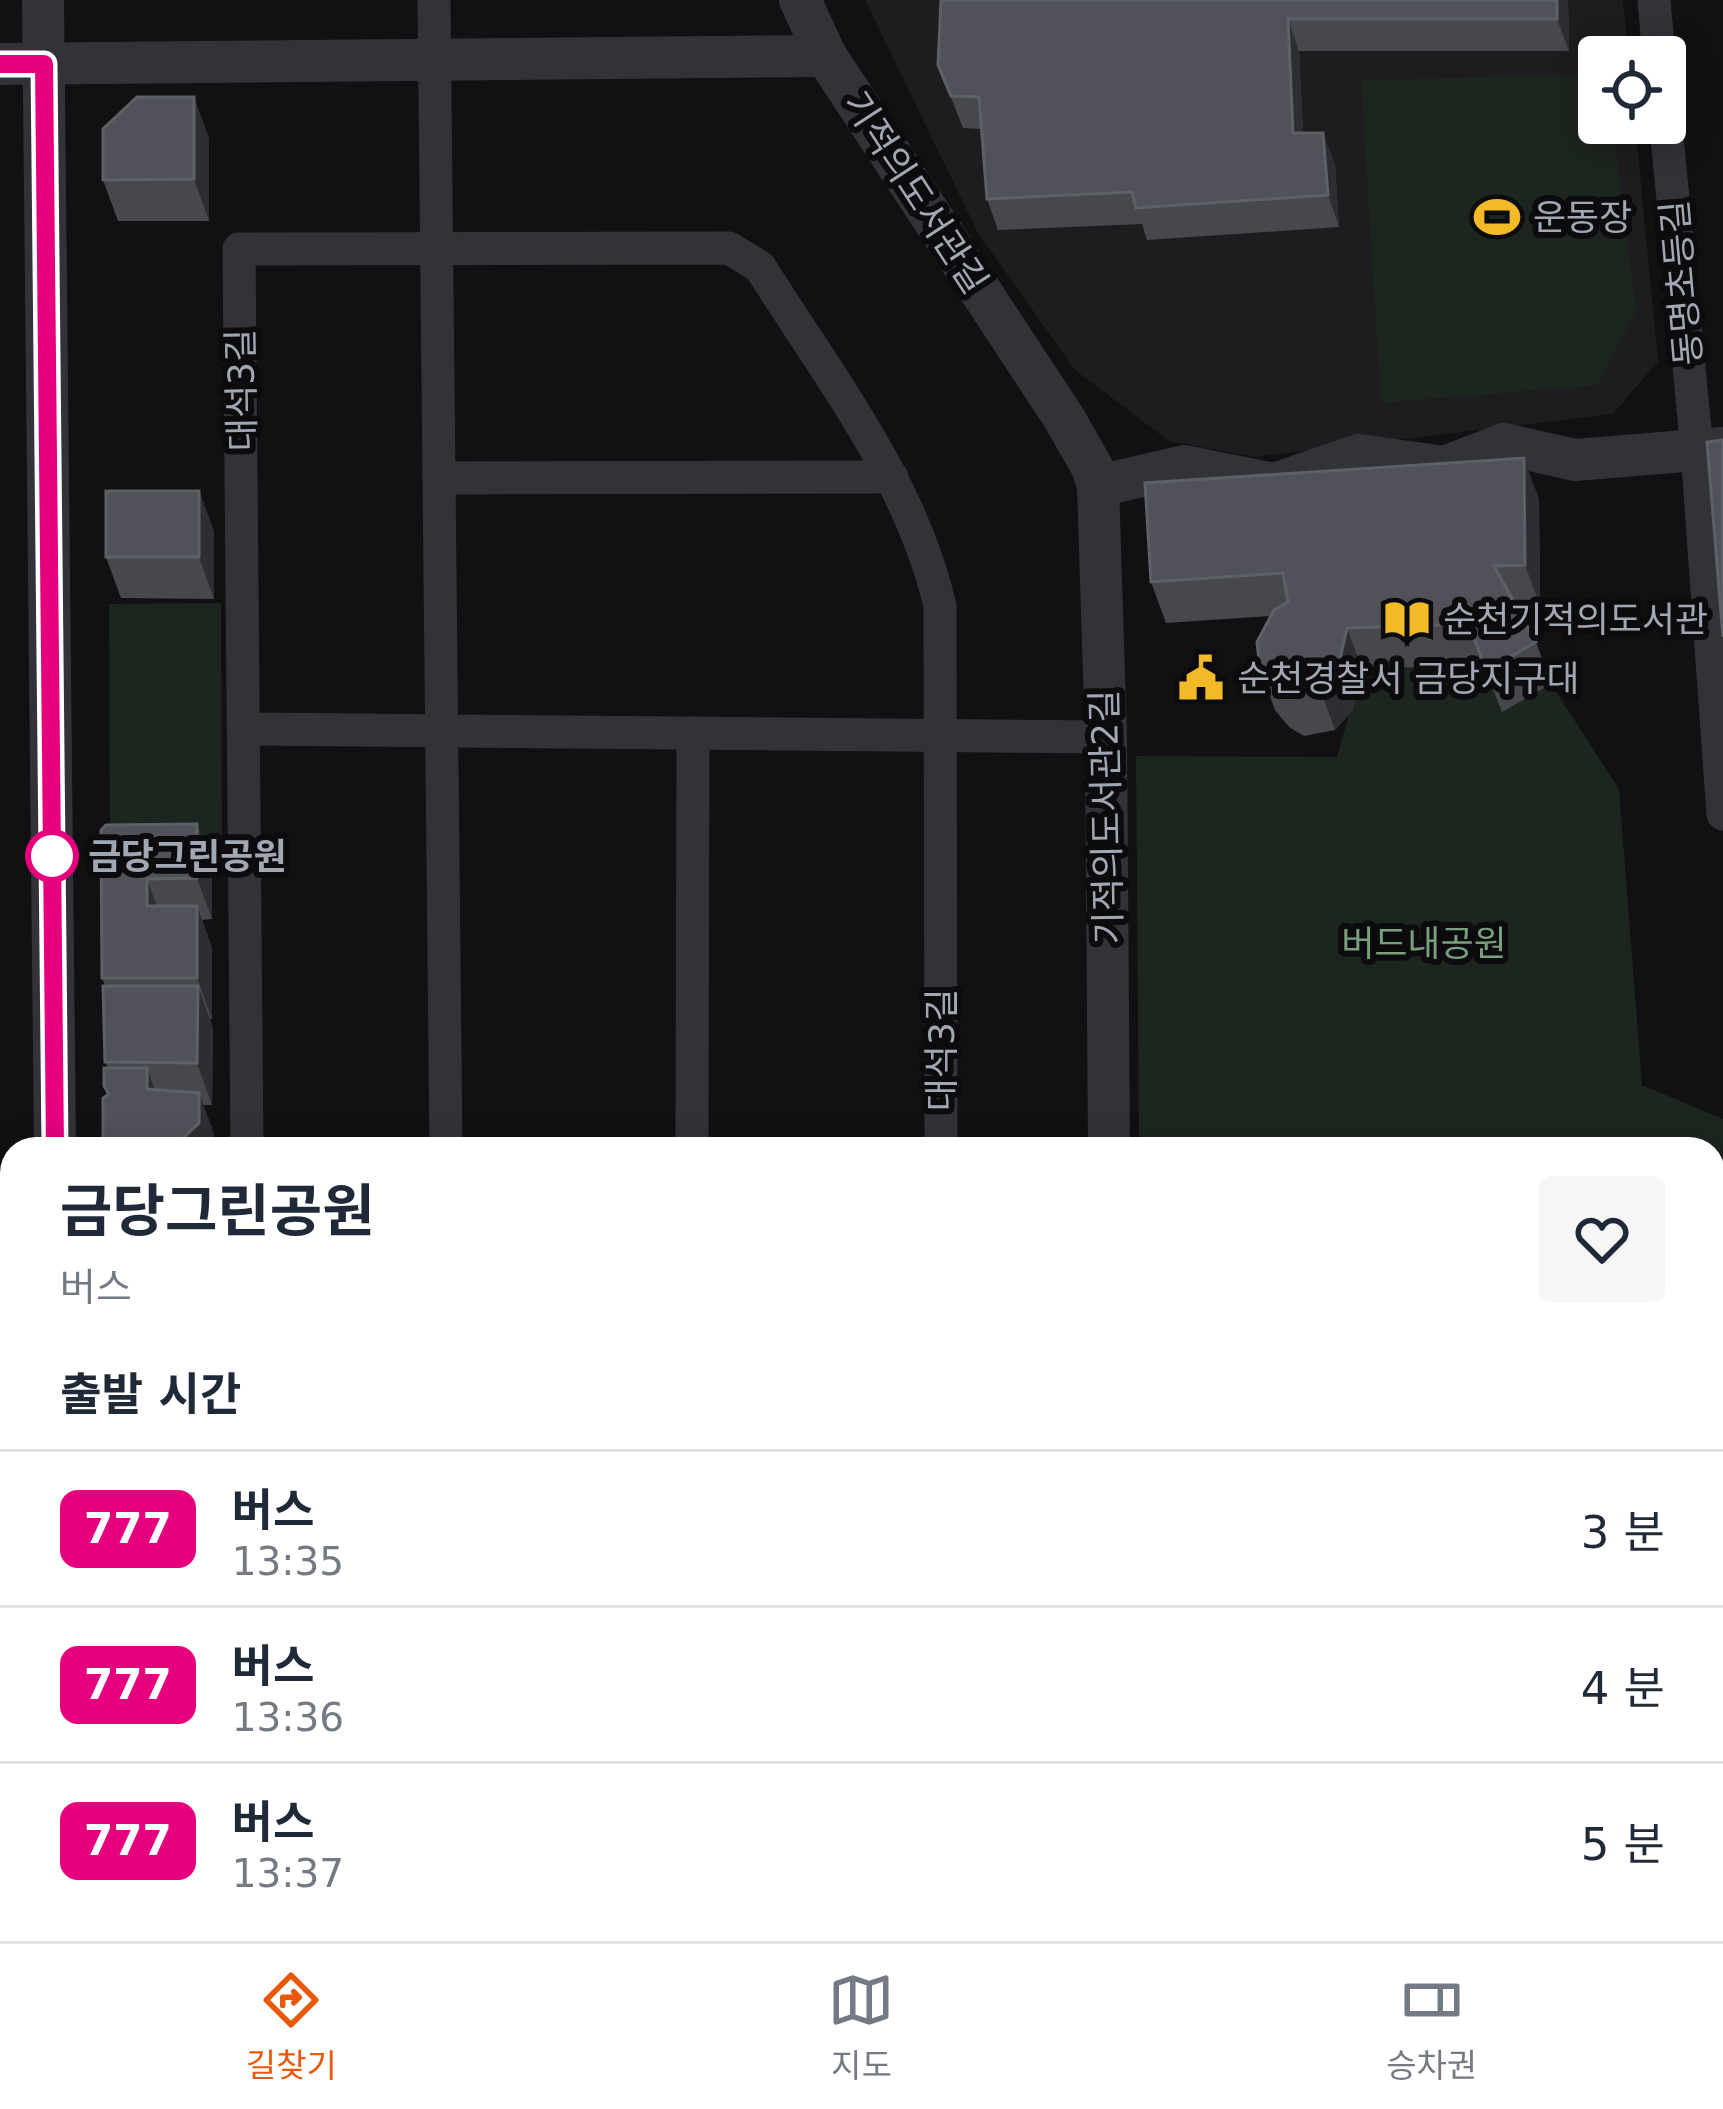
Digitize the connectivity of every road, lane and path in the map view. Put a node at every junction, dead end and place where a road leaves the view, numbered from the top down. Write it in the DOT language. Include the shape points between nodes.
graph roads {
  1 [pos="44,0"];
  2 [pos="434,0"];
  3 [pos="800,0"];
  4 [pos="1654,0"];
  5 [pos="1657,36"];
  6 [pos="826,56"];
  7 [pos="434,60"];
  8 [pos="0,64"];
  9 [pos="44,64"];
  10 [pos="1669,144"];
  11 [pos="437,249"];
  12 [pos="1710,449"];
  13 [pos="892,477"];
  14 [pos="439,478"];
  15 [pos="1098,486"];
  16 [pos="244,729"];
  17 [pos="442,731"];
  18 [pos="693,733"];
  19 [pos="942,735"];
  20 [pos="1106,737"];
  21 [pos="1723,814"];
  22 [pos="55,1137"];
  23 [pos="247,1137"];
  24 [pos="446,1137"];
  25 [pos="692,1137"];
  26 [pos="941,1137"];
  27 [pos="1109,1137"];
  1 -- 9 [label="street"];
  2 -- 7 [label="street"];
  3 -- 6 [label="street"];
  4 -- 5 [label="street"];
  6 -- 7 [label="street, 기적의도서관길"];
  6 -- 15 [label="street, 기적의도서관길" via="1064,418"];
  7 -- 9 [label="street, 기적의도서관길"];
  7 -- 11 [label="street"];
  8 -- 9 [label="street, 기적의도서관길"];
  9 -- 22 [label="street"];
  10 -- 12 [label="street, 동명초등길"];
  11 -- 13 [label="street, 대석3길" via="729,248 748,256"];
  11 -- 14 [label="street"];
  11 -- 16 [label="street, 대석3길" via="239,249"];
  12 -- 15 [label="street" via="1575,460 1504,444 1444,467 1359,455 1282,483 1185,466"];
  12 -- 21 [label="street, 동명초등길"];
  13 -- 14 [label="street"];
  13 -- 19 [label="street, 대석3길" via="940,606"];
  14 -- 17 [label="street"];
  15 -- 20 [label="street, 기적의도서관2길"];
  16 -- 17 [label="street"];
  16 -- 23 [label="street, 대석3길"];
  17 -- 18 [label="street"];
  17 -- 24 [label="street"];
  18 -- 19 [label="street"];
  18 -- 25 [label="street"];
  19 -- 20 [label="street"];
  19 -- 26 [label="street, 대석3길"];
  20 -- 27 [label="street, 기적의도서관2길"];
}
